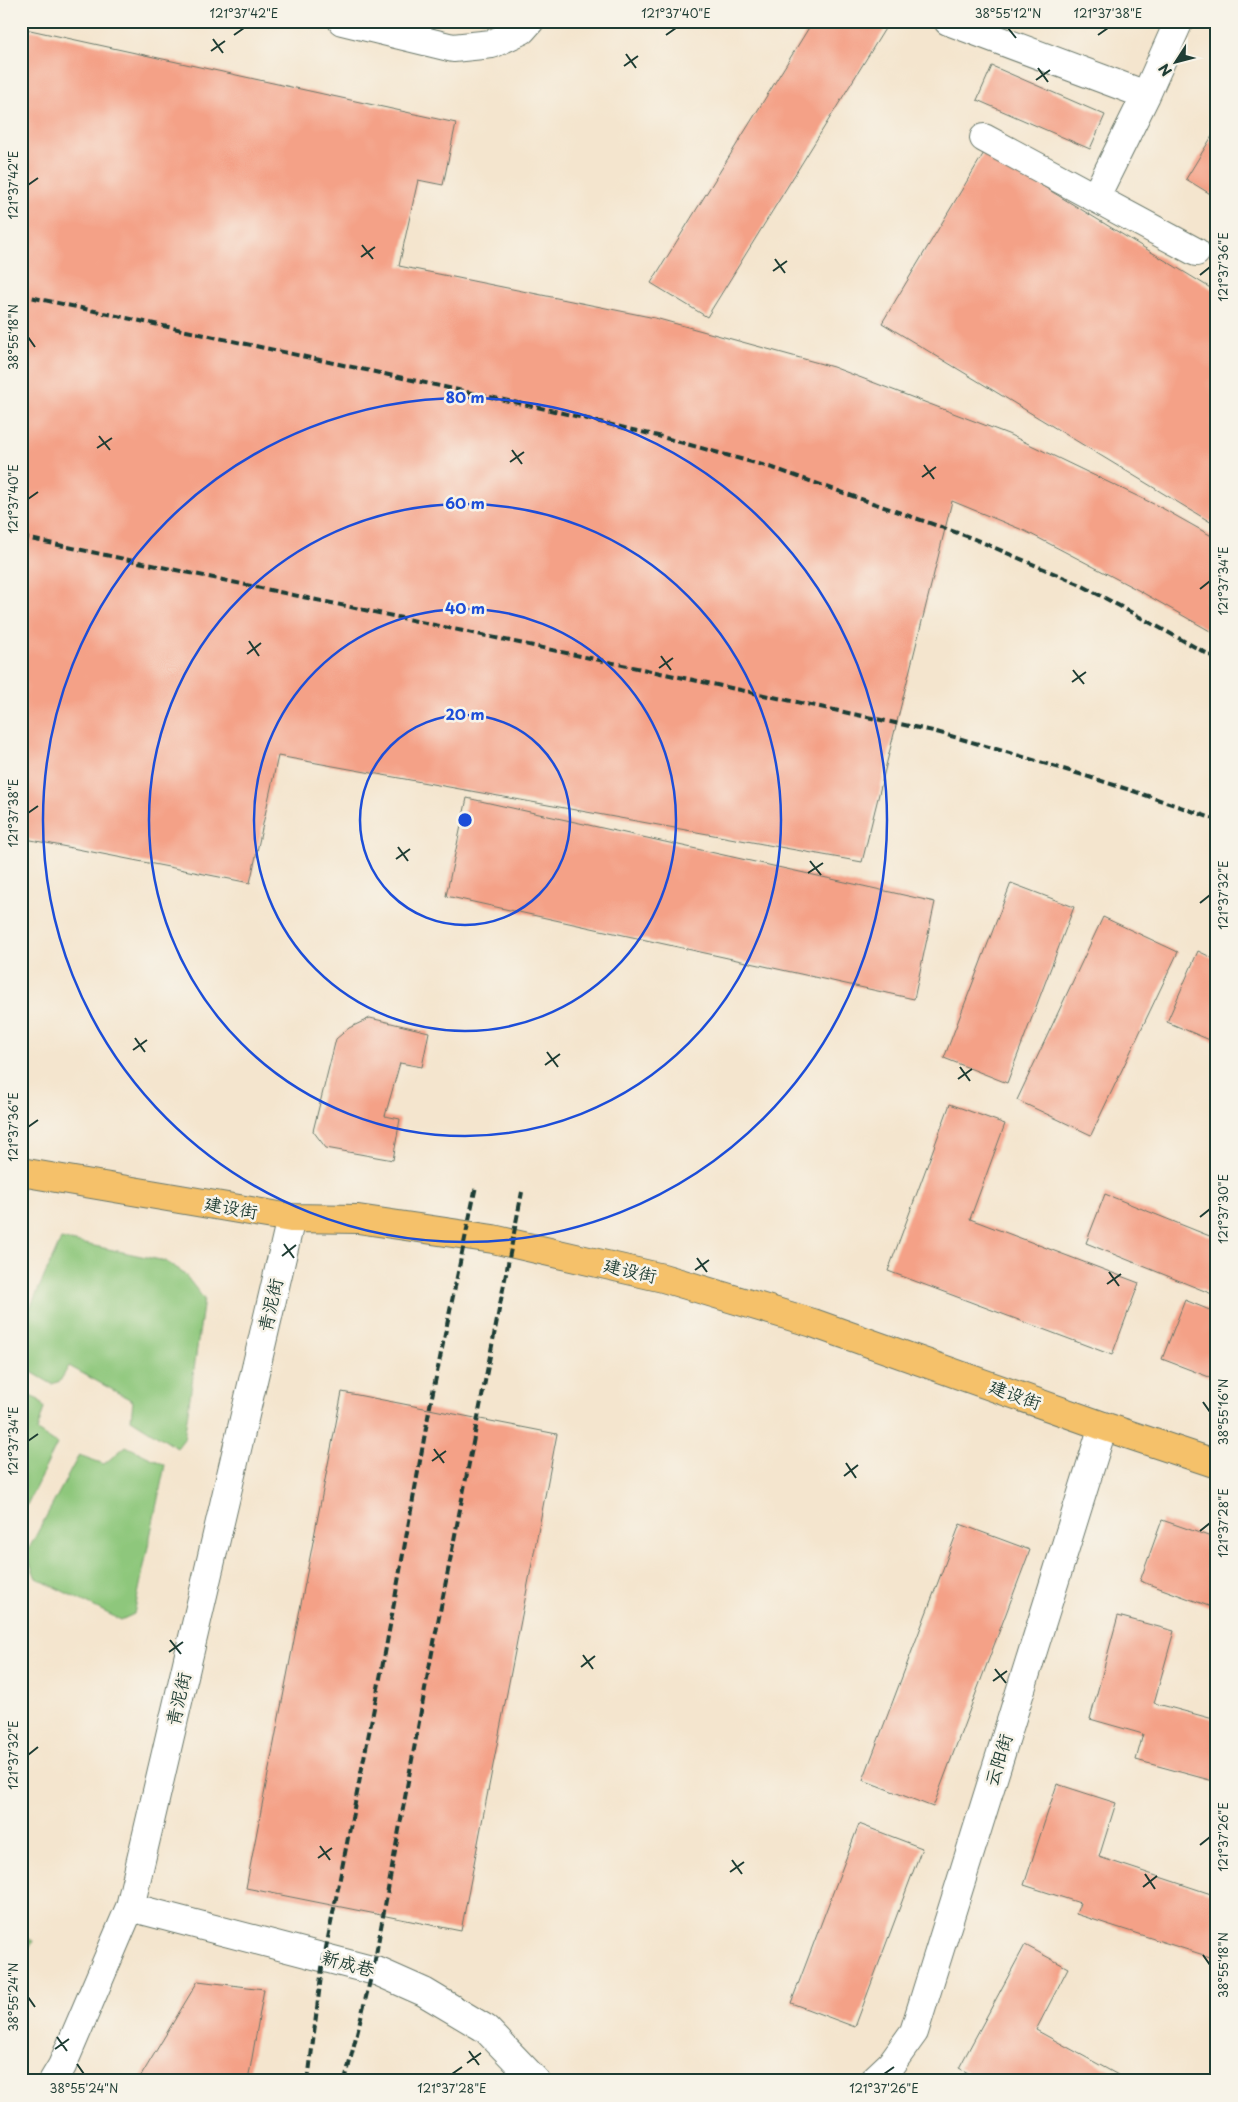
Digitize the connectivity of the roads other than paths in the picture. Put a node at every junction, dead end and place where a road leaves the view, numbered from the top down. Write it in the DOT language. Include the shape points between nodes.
graph roads {
  1 [pos="342,21"];
  2 [pos="530,21"];
  3 [pos="948,21"];
  4 [pos="1179,21"];
  5 [pos="1146,95"];
  6 [pos="984,138"];
  7 [pos="1096,196"];
  8 [pos="1196,252"];
  9 [pos="21,1172"];
  10 [pos="291,1218"];
  11 [pos="1103,1426"];
  12 [pos="1217,1464"];
  13 [pos="130,1907"];
  14 [pos="53,2081"];
  15 [pos="536,2081"];
  16 [pos="873,2081"];
  1 -- 2 [label="street" via="453,48 492,44 522,30"];
  3 -- 5 [label="street"];
  4 -- 5 [label="street"];
  5 -- 7 [label="street"];
  6 -- 7 [label="street"];
  7 -- 8 [label="street"];
  9 -- 10 [label="main road, 建设街"];
  10 -- 11 [label="main road, 建设街" via="358,1219 493,1239 663,1278 813,1323"];
  10 -- 13 [label="street, 青泥街"];
  11 -- 12 [label="main road, 建设街"];
  11 -- 16 [label="street, 云阳街" via="914,2032 891,2064"];
  13 -- 14 [label="street, 青泥街"];
  13 -- 15 [label="street, 新成巷" via="380,1972 424,1992 486,2029"];
}
